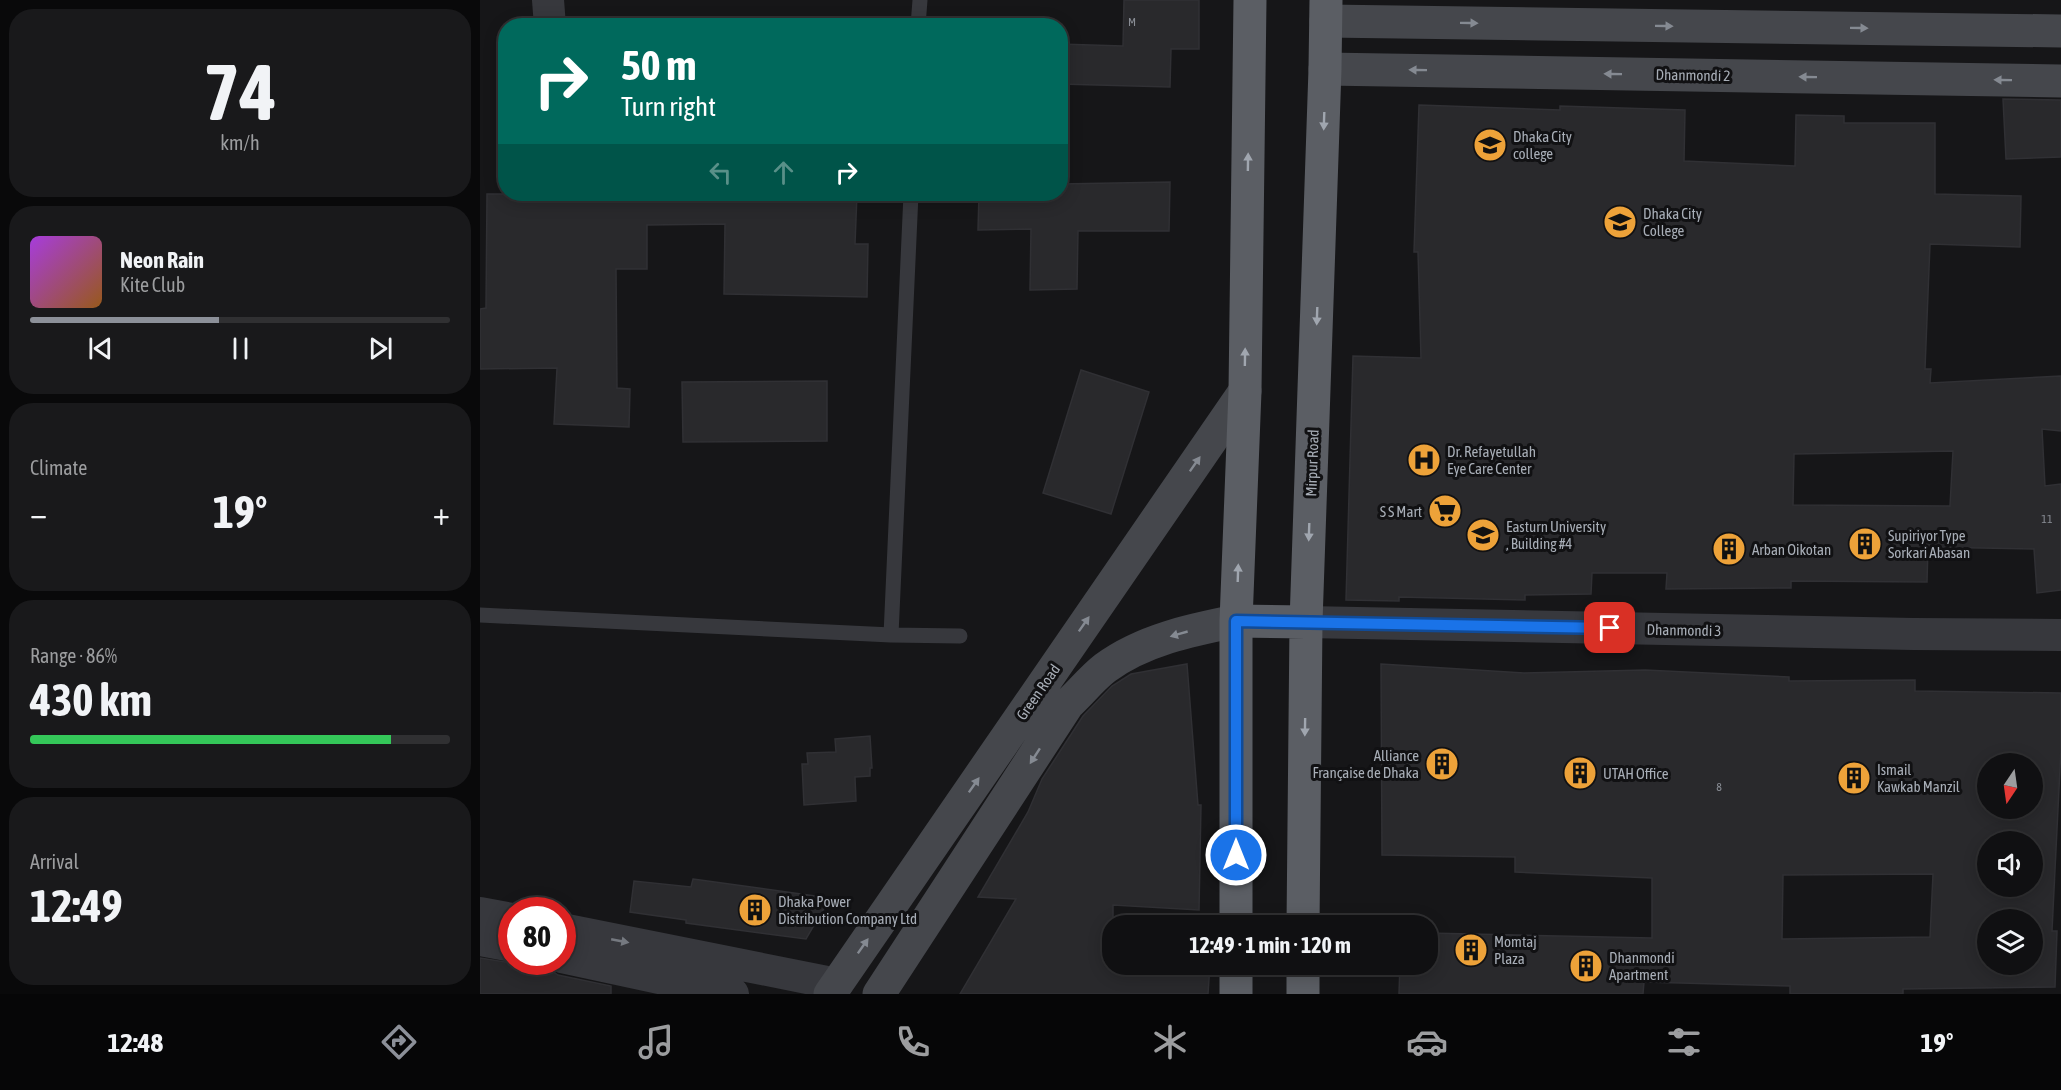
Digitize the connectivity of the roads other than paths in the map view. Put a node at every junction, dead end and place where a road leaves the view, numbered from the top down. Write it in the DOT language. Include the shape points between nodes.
graph roads {
  1 [pos="548,0"];
  2 [pos="920,0"];
  3 [pos="1232,0"];
  4 [pos="1250,0"];
  5 [pos="1326,11"];
  6 [pos="549,18"];
  7 [pos="919,18"];
  8 [pos="2061,31"];
  9 [pos="1249,63"];
  10 [pos="1325,69"];
  11 [pos="2061,81"];
  12 [pos="911,201"];
  13 [pos="1245,391"];
  14 [pos="480,615"];
  15 [pos="1236,621"];
  16 [pos="1306,622"];
  17 [pos="891,635"];
  18 [pos="2061,635"];
  19 [pos="960,636"];
  20 [pos="480,913"];
  21 [pos="1236,915"];
  22 [pos="1303,915"];
  23 [pos="498,916"];
  24 [pos="576,932"];
  25 [pos="480,940"];
  26 [pos="498,943"];
  27 [pos="576,960"];
  28 [pos="1236,975"];
  29 [pos="1303,975"];
  30 [pos="834,989"];
  31 [pos="733,994"];
  32 [pos="879,994"];
  33 [pos="1236,994"];
  34 [pos="1303,994"];
  1 -- 6 [label="street"];
  2 -- 7 [label="lane"];
  3 -- 9 [label="highway"];
  4 -- 9 [label="highway"];
  5 -- 8 [label="main road, one-way"];
  5 -- 10 [label="highway, Mirpur Road"];
  13 -- 9 [label="highway, one-way"];
  11 -- 10 [label="main road, Dhanmondi 2, one-way"];
  10 -- 16 [label="highway, Mirpur Road, one-way"];
  12 -- 17 [label="lane"];
  15 -- 13 [label="highway, one-way"];
  30 -- 13 [label="main road, Green Road, one-way"];
  14 -- 17 [label="lane"];
  15 -- 16 [label="highway"];
  15 -- 21 [label="highway"];
  15 -- 32 [label="main road, one-way" via="1168,637 1138,649 1104,668 1068,704"];
  16 -- 18 [label="street, Dhanmondi 3"];
  16 -- 22 [label="highway, Mirpur Road, one-way"];
  17 -- 19 [label="lane"];
  20 -- 23 [label="street"];
  24 -- 30 [label="street, one-way"];
  25 -- 26 [label="street"];
  27 -- 31 [label="street"];
  28 -- 33 [label="highway"];
  29 -- 34 [label="highway"];
}
